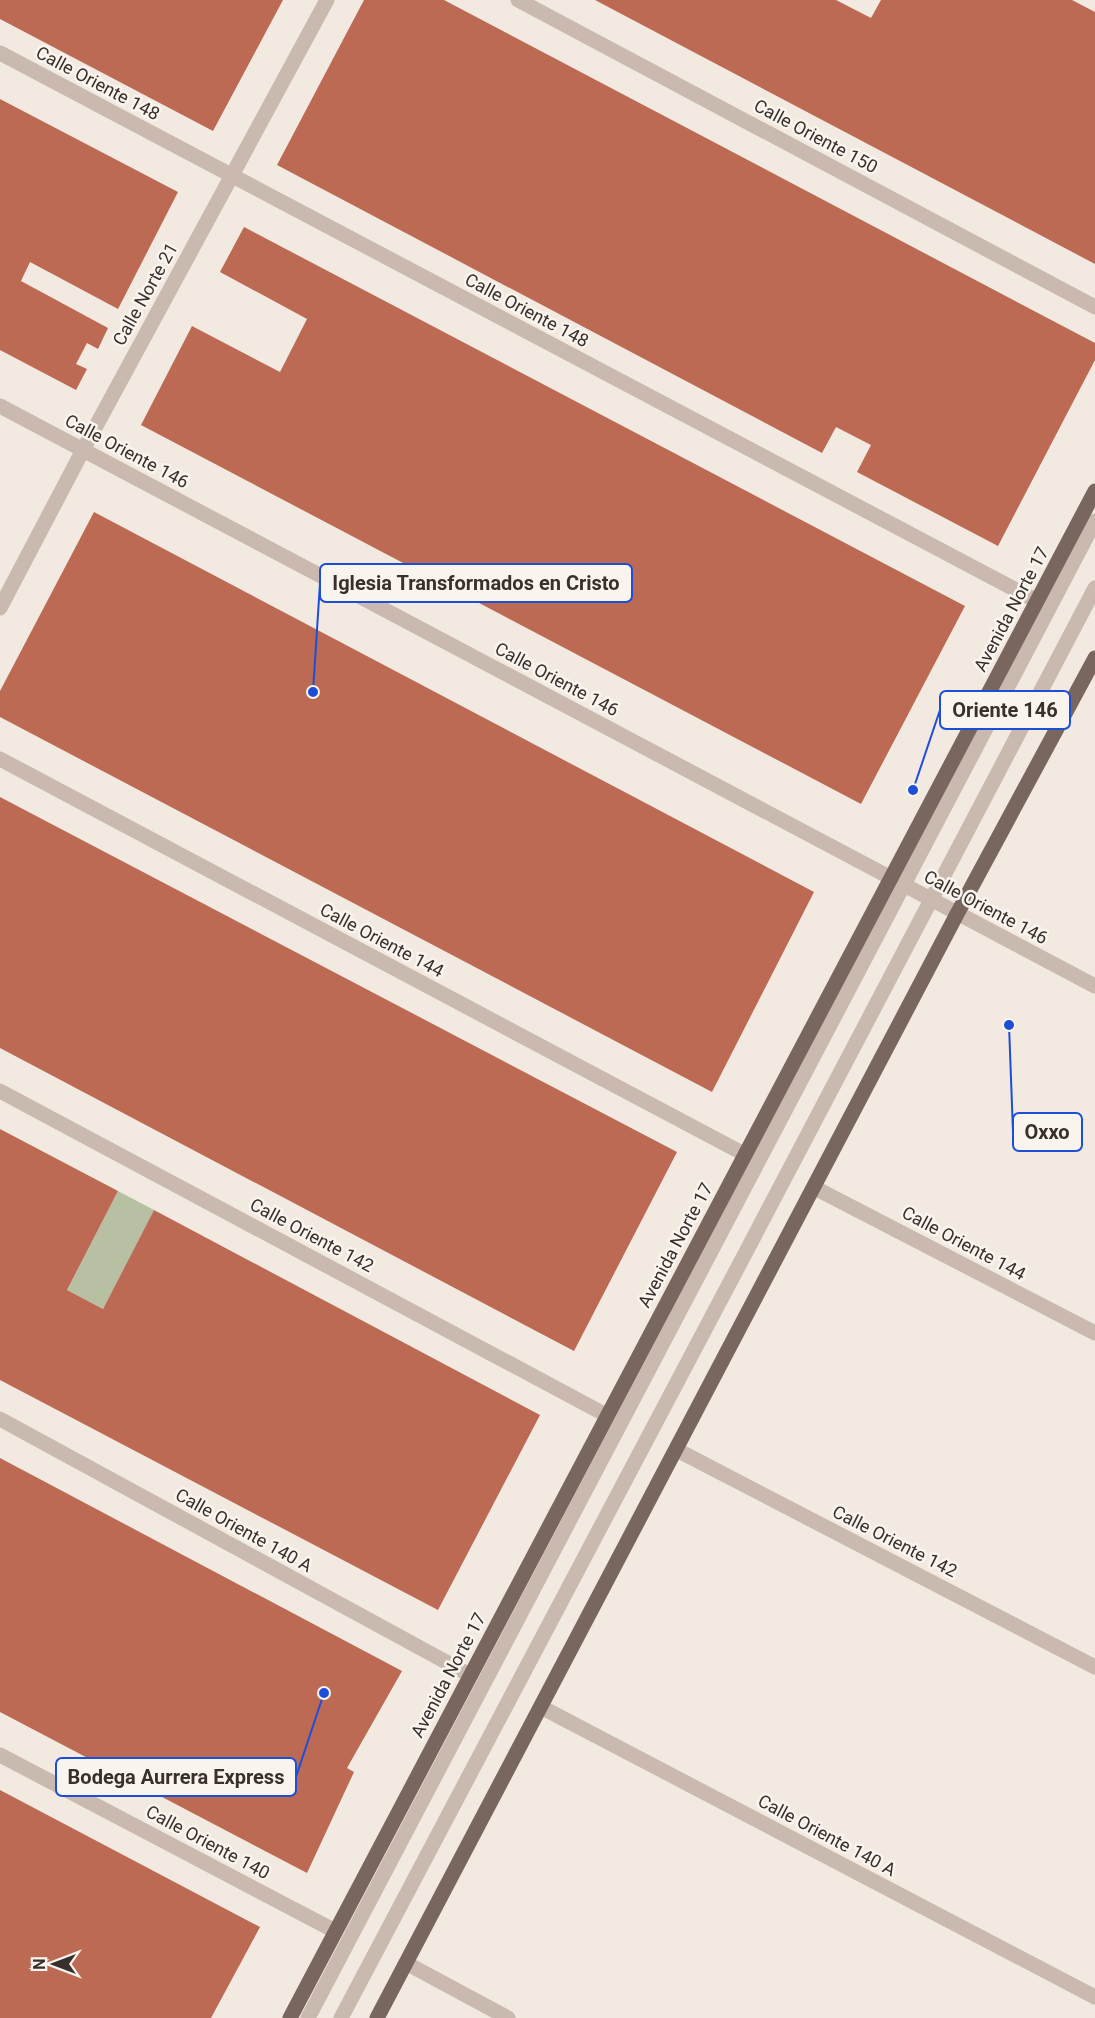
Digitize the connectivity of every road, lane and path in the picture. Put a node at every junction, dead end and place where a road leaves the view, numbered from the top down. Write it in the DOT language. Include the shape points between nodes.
graph roads {
  1 [pos="327,0"];
  2 [pos="518,0"];
  3 [pos="0,53"];
  4 [pos="232,176"];
  5 [pos="1095,307"];
  6 [pos="0,406"];
  7 [pos="83,450"];
  8 [pos="1095,491"];
  9 [pos="1095,521"];
  10 [pos="1095,588"];
  11 [pos="1037,601"];
  12 [pos="0,608"];
  13 [pos="1095,658"];
  14 [pos="0,759"];
  15 [pos="898,881"];
  16 [pos="933,900"];
  17 [pos="957,914"];
  18 [pos="1095,986"];
  19 [pos="0,1091"];
  20 [pos="746,1155"];
  21 [pos="815,1188"];
  22 [pos="1095,1333"];
  23 [pos="606,1415"];
  24 [pos="0,1419"];
  25 [pos="677,1450"];
  26 [pos="1095,1667"];
  27 [pos="470,1675"];
  28 [pos="541,1707"];
  29 [pos="0,1755"];
  30 [pos="335,1931"];
  31 [pos="406,1963"];
  32 [pos="1095,1997"];
  33 [pos="290,2018"];
  34 [pos="308,2018"];
  35 [pos="341,2018"];
  36 [pos="376,2018"];
  37 [pos="507,2018"];
  1 -- 4 [label="street, Calle Norte 21"];
  2 -- 5 [label="street, Calle Oriente 150"];
  3 -- 4 [label="street, Calle Oriente 148"];
  4 -- 7 [label="street, Calle Norte 21"];
  4 -- 11 [label="street, Calle Oriente 148"];
  6 -- 7 [label="street, Calle Oriente 146"];
  7 -- 12 [label="street, Calle Norte 21"];
  7 -- 15 [label="street, Calle Oriente 146"];
  8 -- 11 [label="main road, Avenida Norte 17"];
  9 -- 15 [label="street"];
  10 -- 16 [label="street"];
  11 -- 15 [label="main road, Avenida Norte 17"];
  13 -- 17 [label="main road"];
  14 -- 20 [label="street, Calle Oriente 144"];
  15 -- 16 [label="street, Calle Oriente 146"];
  15 -- 20 [label="main road, Avenida Norte 17"];
  15 -- 34 [label="street"];
  16 -- 17 [label="street, Calle Oriente 146"];
  16 -- 35 [label="street"];
  17 -- 18 [label="street, Calle Oriente 146"];
  17 -- 21 [label="main road"];
  19 -- 23 [label="street, Calle Oriente 142"];
  20 -- 23 [label="main road, Avenida Norte 17"];
  21 -- 22 [label="street, Calle Oriente 144"];
  21 -- 25 [label="main road"];
  23 -- 27 [label="main road, Avenida Norte 17"];
  24 -- 27 [label="street, Calle Oriente 140 A"];
  25 -- 26 [label="street, Calle Oriente 142"];
  25 -- 28 [label="main road"];
  27 -- 30 [label="main road, Avenida Norte 17"];
  28 -- 31 [label="main road"];
  28 -- 32 [label="street, Calle Oriente 140 A"];
  29 -- 30 [label="street, Calle Oriente 140"];
  30 -- 33 [label="main road, Avenida Norte 17"];
  31 -- 36 [label="main road"];
  31 -- 37 [label="street"];
}
